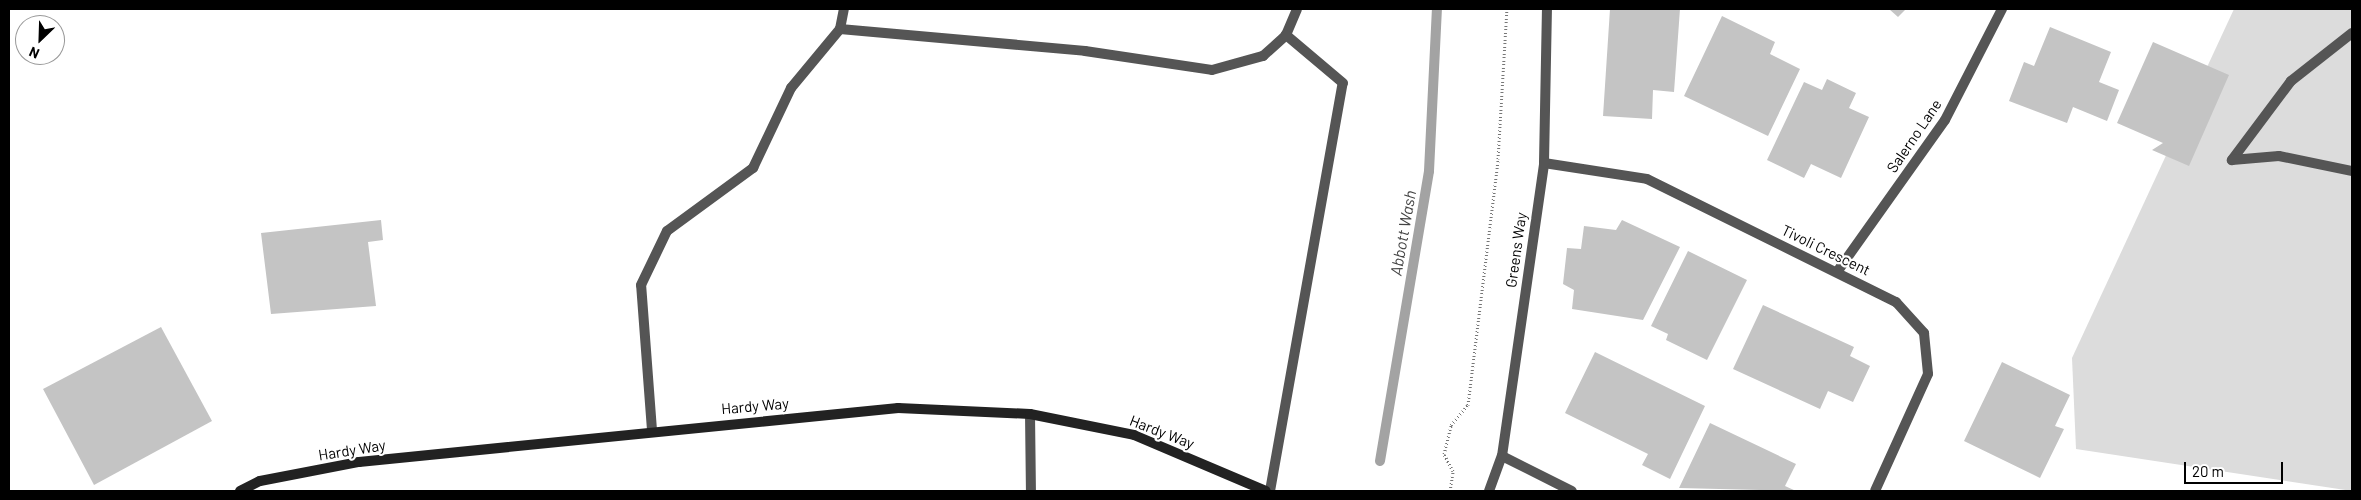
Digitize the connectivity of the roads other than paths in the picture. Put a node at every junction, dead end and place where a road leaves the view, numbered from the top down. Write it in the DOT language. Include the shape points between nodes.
graph roads {
  1 [pos="844,9"];
  2 [pos="1297,9"];
  3 [pos="1547,9"];
  4 [pos="2002,9"];
  5 [pos="840,29"];
  6 [pos="2352,33"];
  7 [pos="1286,35"];
  8 [pos="1544,163"];
  9 [pos="2352,171"];
  10 [pos="1837,272"];
  11 [pos="1030,414"];
  12 [pos="652,430"];
  13 [pos="1502,456"];
  14 [pos="240,491"];
  15 [pos="1031,491"];
  16 [pos="1266,491"];
  17 [pos="1270,491"];
  18 [pos="1489,491"];
  19 [pos="1572,491"];
  20 [pos="1876,491"];
  1 -- 5 [label="street"];
  2 -- 7 [label="street"];
  3 -- 8 [label="street, Greens Way"];
  4 -- 10 [label="street, Salerno Lane" via="1946,120"];
  5 -- 7 [label="street" via="1085,51 1212,70 1263,56"];
  5 -- 12 [label="street" via="791,88 753,168 667,231 641,285"];
  6 -- 9 [label="street" via="2291,81 2232,160 2279,156"];
  7 -- 17 [label="street" via="1343,83"];
  8 -- 10 [label="street, Tivoli Crescent" via="1647,179"];
  8 -- 13 [label="street, Greens Way"];
  10 -- 20 [label="street, Tivoli Crescent" via="1896,302 1924,333 1928,374"];
  11 -- 12 [label="main road, Hardy Way" via="898,408"];
  11 -- 15 [label="street"];
  11 -- 16 [label="main road, Hardy Way" via="1134,434"];
  12 -- 14 [label="main road, Hardy Way" via="359,462 260,482"];
  13 -- 18 [label="street, Greens Way"];
  13 -- 19 [label="street"];
}
